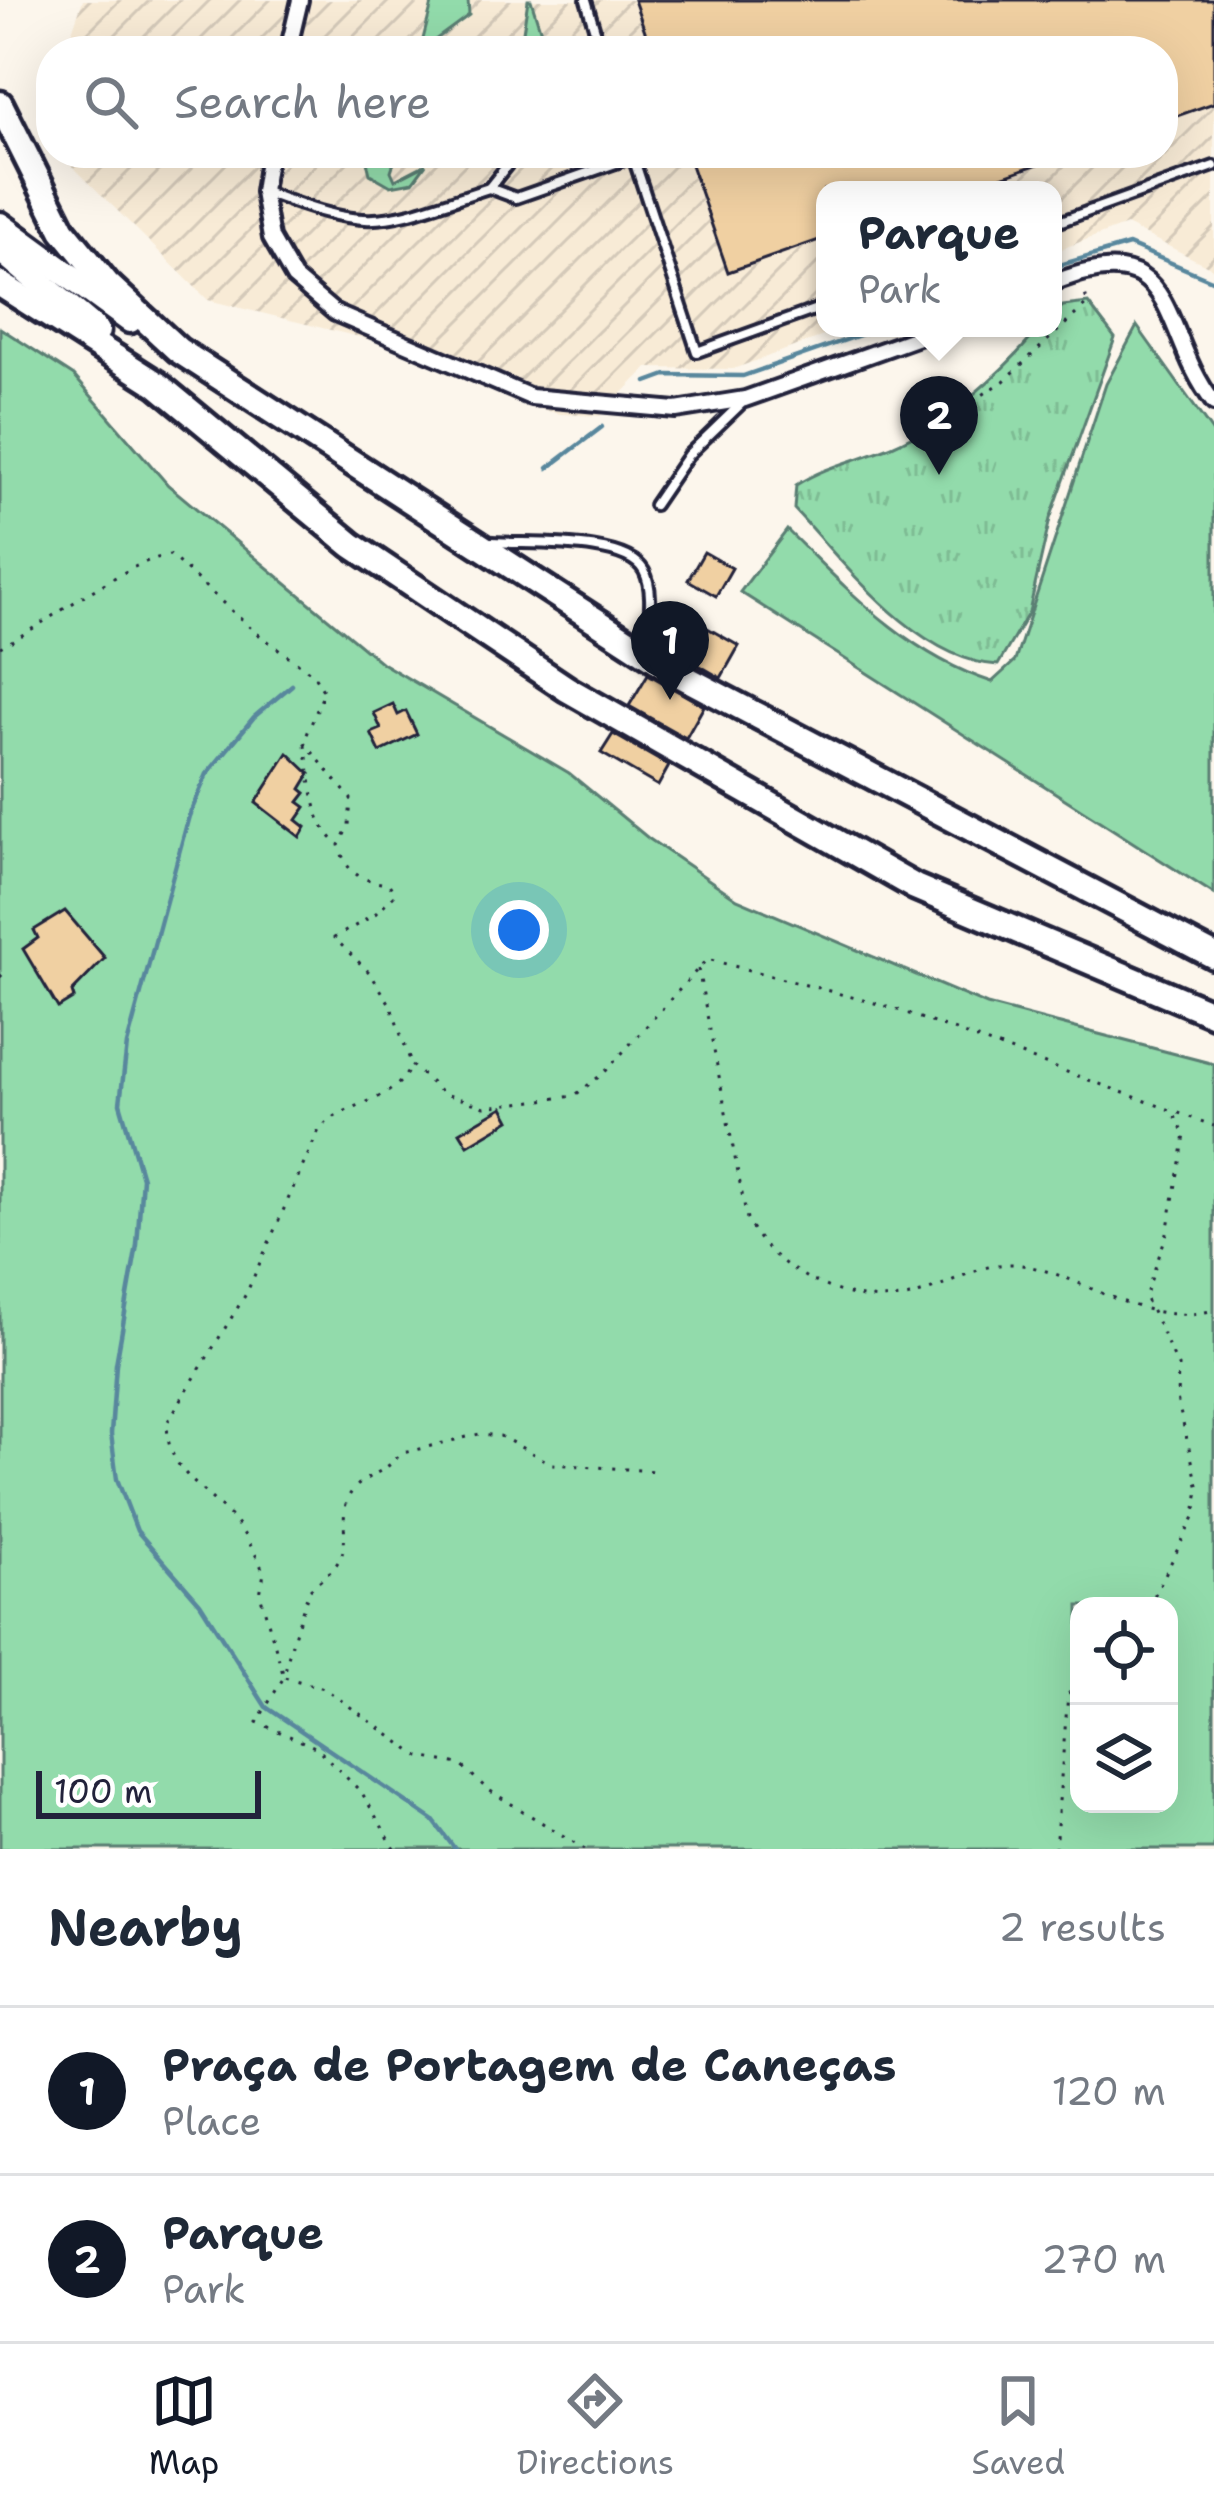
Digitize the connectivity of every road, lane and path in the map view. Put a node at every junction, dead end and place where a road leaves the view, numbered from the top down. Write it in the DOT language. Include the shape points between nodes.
graph roads {
  1 [pos="300,0"];
  2 [pos="586,0"];
  3 [pos="292,36"];
  4 [pos="597,36"];
  5 [pos="0,104"];
  6 [pos="1214,166"];
  7 [pos="267,168"];
  8 [pos="502,168"];
  9 [pos="597,168"];
  10 [pos="636,168"];
  11 [pos="489,188"];
  12 [pos="263,192"];
  13 [pos="1062,221"];
  14 [pos="0,225"];
  15 [pos="0,249"];
  16 [pos="1078,273"];
  17 [pos="1062,279"];
  18 [pos="0,284"];
  19 [pos="816,309"];
  20 [pos="1062,327"];
  21 [pos="919,337"];
  22 [pos="1051,337"];
  23 [pos="178,350"];
  24 [pos="157,384"];
  25 [pos="746,399"];
  26 [pos="1214,403"];
  27 [pos="953,414"];
  28 [pos="654,505"];
  29 [pos="470,540"];
  30 [pos="0,647"];
  31 [pos="646,653"];
  32 [pos="304,742"];
  33 [pos="339,844"];
  34 [pos="1214,956"];
  35 [pos="698,967"];
  36 [pos="1214,1015"];
  37 [pos="411,1065"];
  38 [pos="1170,1108"];
  39 [pos="1214,1126"];
  40 [pos="1214,1310"];
  41 [pos="1149,1312"];
  42 [pos="655,1471"];
  43 [pos="1153,1597"];
  44 [pos="284,1677"];
  45 [pos="1070,1692"];
  46 [pos="395,1849"];
  47 [pos="585,1849"];
  48 [pos="1055,1849"];
  1 -- 3 [label="street"];
  2 -- 4 [label="lane"];
  5 -- 23 [label="highway" via="72,242"];
  6 -- 13 [label="lane"];
  7 -- 12 [label="street"];
  8 -- 11 [label="lane"];
  9 -- 11 [label="lane" via="516,198"];
  10 -- 19 [label="lane" via="698,352"];
  11 -- 12 [label="lane" via="373,223"];
  12 -- 25 [label="street" via="271,238 295,278 334,313 531,397 676,410"];
  14 -- 23 [label="highway"];
  15 -- 24 [label="highway"];
  16 -- 17 [label="street"];
  16 -- 20 [label="path" via="1088,303"];
  16 -- 26 [label="street" via="1126,269 1156,287"];
  18 -- 24 [label="highway"];
  21 -- 25 [label="street"];
  22 -- 27 [label="path"];
  23 -- 29 [label="highway"];
  24 -- 36 [label="highway" via="352,544 567,689 915,887"];
  25 -- 28 [label="lane" via="688,455"];
  29 -- 31 [label="highway"];
  29 -- 31 [label="lane" via="608,546 636,562 649,590"];
  30 -- 32 [label="path" via="145,561 170,555 320,682 322,704"];
  31 -- 34 [label="highway"];
  32 -- 33 [label="path" via="314,814"];
  32 -- 33 [label="path" via="351,799"];
  33 -- 37 [label="path" via="354,874 389,884 395,894 334,938 390,1004"];
  35 -- 37 [label="path" via="574,1096 484,1107 442,1093"];
  35 -- 38 [label="path" via="706,959 728,961 890,1007"];
  35 -- 41 [label="path" via="747,1219 759,1245 785,1267 854,1294 899,1298 998,1262"];
  37 -- 44 [label="path" via="392,1090 331,1115 319,1130 246,1294 168,1421 166,1437 185,1475 234,1521 265,1573 260,1594"];
  38 -- 39 [label="path"];
  38 -- 41 [label="path" via="1185,1135 1167,1233 1145,1297"];
  40 -- 41 [label="path" via="1187,1317"];
  41 -- 43 [label="path" via="1178,1366 1177,1399 1199,1489 1195,1515"];
  42 -- 44 [label="path" via="552,1464 500,1436 479,1434 399,1454 347,1499 344,1550 305,1595"];
  44 -- 46 [label="path" via="257,1722 317,1748 362,1793"];
  44 -- 47 [label="path" via="324,1688 420,1757 460,1764"];
  45 -- 48 [label="path"];
}
